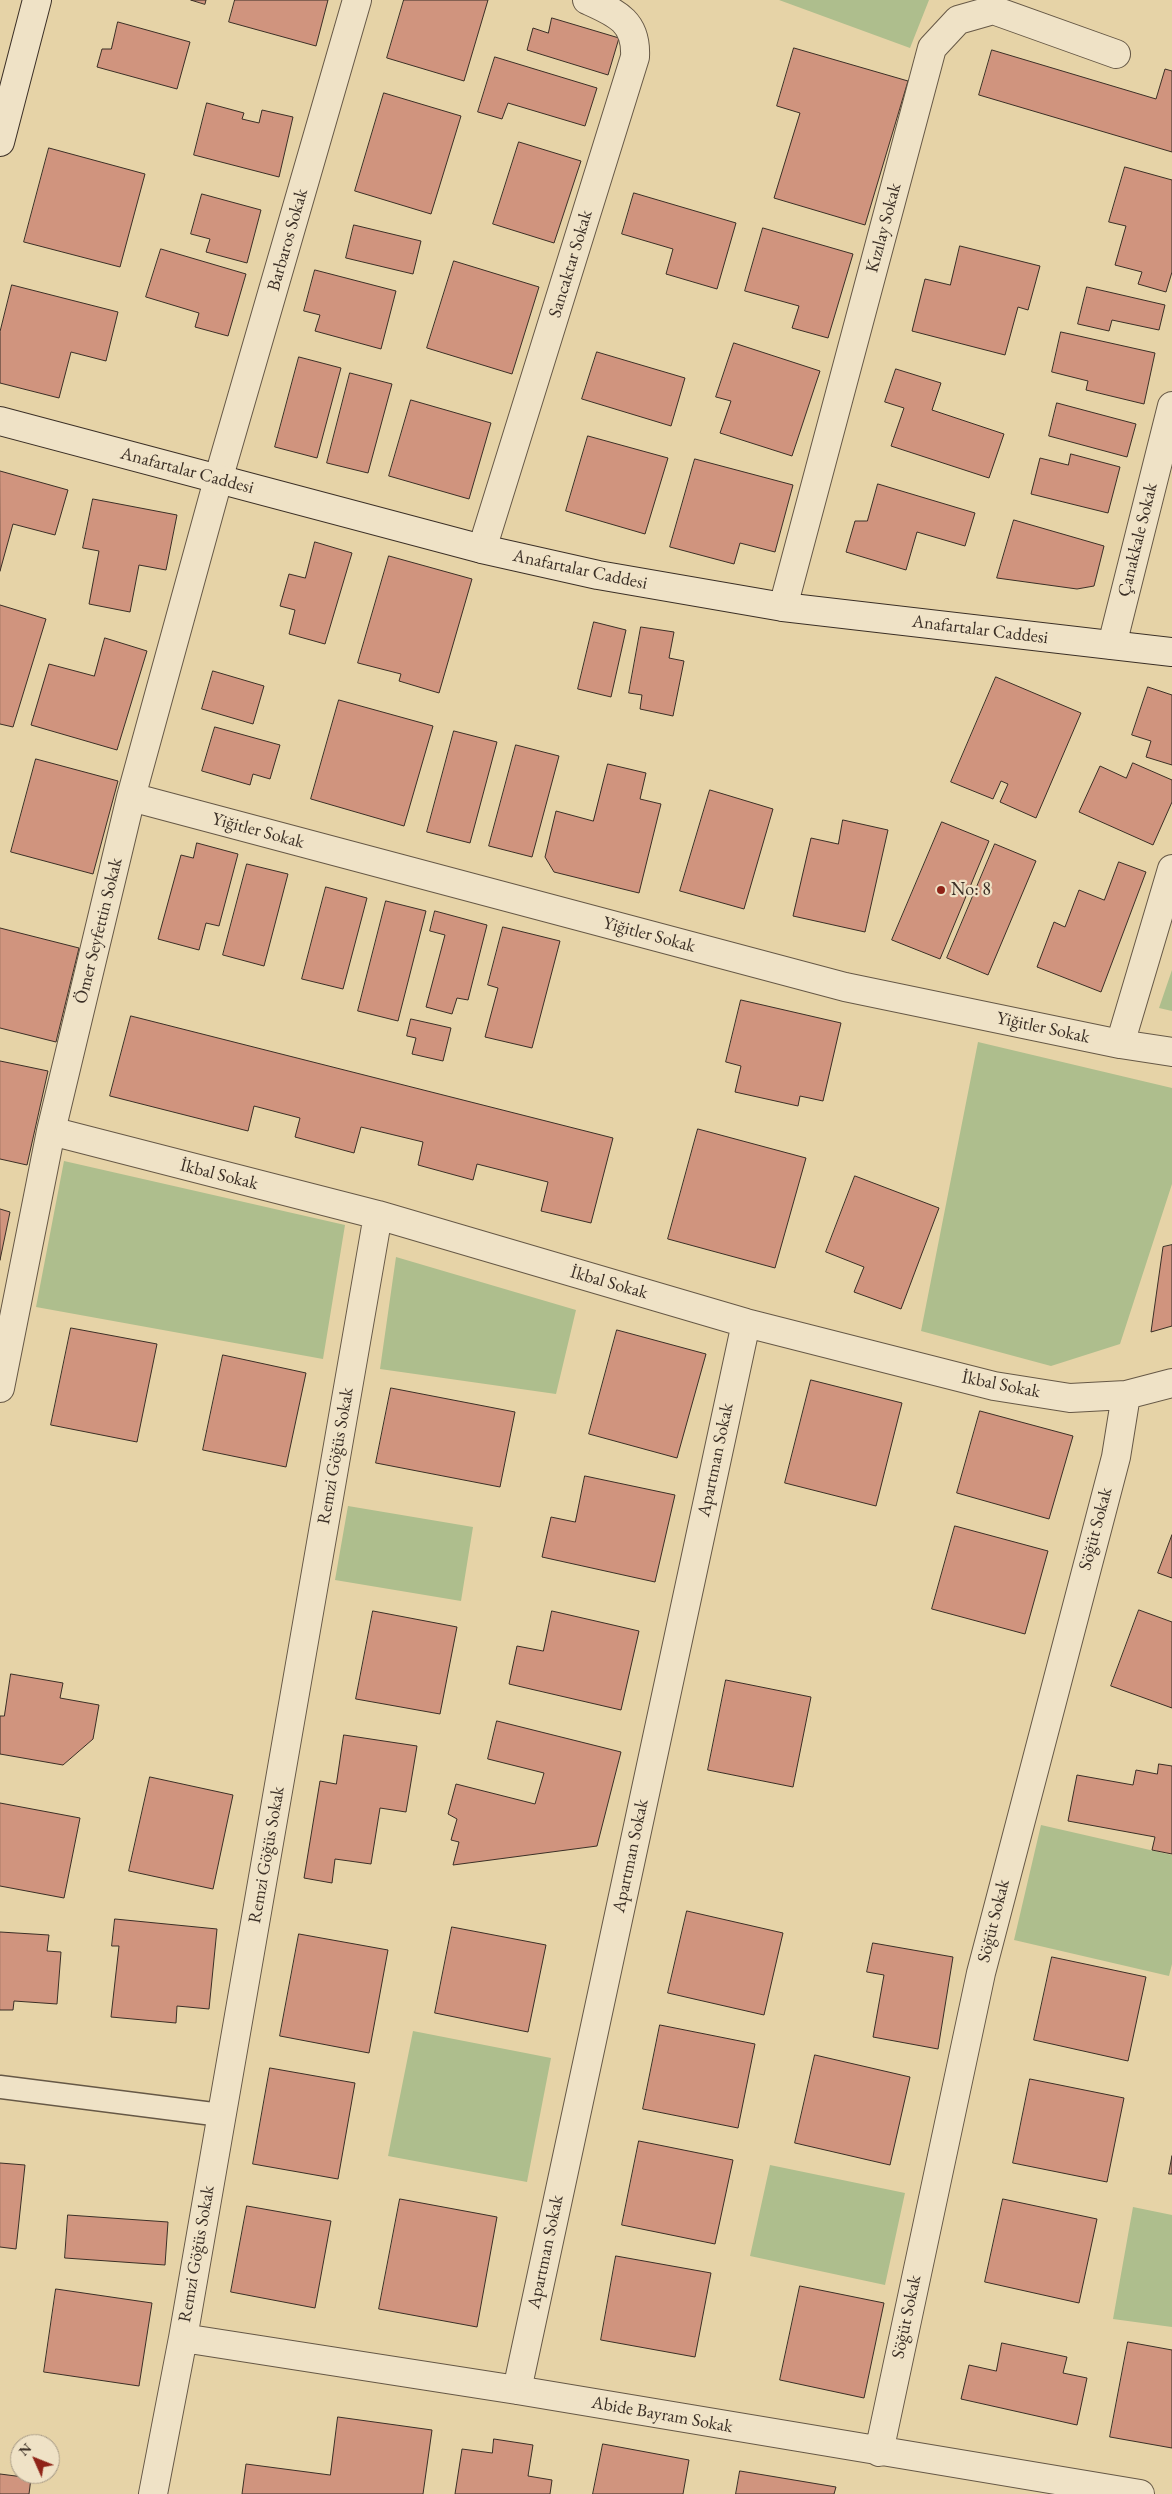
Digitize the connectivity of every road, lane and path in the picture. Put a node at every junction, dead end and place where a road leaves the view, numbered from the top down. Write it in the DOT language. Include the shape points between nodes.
graph roads {
  1 [pos="37,0"];
  2 [pos="357,0"];
  3 [pos="587,0"];
  4 [pos="1116,54"];
  5 [pos="0,142"];
  6 [pos="1172,406"];
  7 [pos="0,421"];
  8 [pos="218,480"];
  9 [pos="482,549"];
  10 [pos="783,607"];
  11 [pos="1112,645"];
  12 [pos="1172,652"];
  13 [pos="132,797"];
  14 [pos="1172,869"];
  15 [pos="1120,1044"];
  16 [pos="1172,1052"];
  17 [pos="50,1131"];
  18 [pos="378,1215"];
  19 [pos="746,1323"];
  20 [pos="1172,1383"];
  21 [pos="0,1388"];
  22 [pos="1126,1395"];
  23 [pos="0,2087"];
  24 [pos="221,2115"];
  25 [pos="182,2338"];
  26 [pos="517,2390"];
  27 [pos="879,2452"];
  28 [pos="153,2494"];
  29 [pos="1140,2494"];
  1 -- 5 [label="street"];
  2 -- 8 [label="street, Barbaros Sokak"];
  3 -- 9 [label="street, Sancaktar Sokak" via="622,18 636,43 635,58"];
  4 -- 10 [label="street, Kızılay Sokak" via="993,10 958,20 932,48"];
  6 -- 11 [label="street, Çanakkale Sokak"];
  7 -- 8 [label="street, Anafartalar Caddesi"];
  8 -- 9 [label="street, Anafartalar Caddesi"];
  8 -- 13 [label="street, Ömer Seyfettin Sokak"];
  9 -- 10 [label="street, Anafartalar Caddesi" via="653,585"];
  10 -- 11 [label="street, Anafartalar Caddesi"];
  11 -- 12 [label="street, Anafartalar Caddesi"];
  13 -- 15 [label="street, Yiğitler Sokak" via="845,987"];
  13 -- 17 [label="street, Ömer Seyfettin Sokak"];
  14 -- 15 [label="street"];
  15 -- 16 [label="street, Yiğitler Sokak"];
  17 -- 18 [label="street, İkbal Sokak"];
  17 -- 21 [label="street, Ömer Seyfettin Sokak"];
  18 -- 19 [label="street, İkbal Sokak"];
  18 -- 24 [label="street, Remzi Göğüs Sokak"];
  19 -- 22 [label="street, İkbal Sokak" via="994,1386 1070,1398"];
  19 -- 26 [label="street, Apartman Sokak"];
  20 -- 22 [label="street, İkbal Sokak"];
  22 -- 27 [label="street, Söğüt Sokak" via="1116,1456 981,1973"];
  23 -- 24 [label="lane"];
  24 -- 25 [label="street, Remzi Göğüs Sokak"];
  25 -- 26 [label="street, Abide Bayram Sokak"];
  25 -- 28 [label="street, Remzi Göğüs Sokak"];
  26 -- 27 [label="street, Abide Bayram Sokak"];
  27 -- 29 [label="street, Abide Bayram Sokak"];
}
